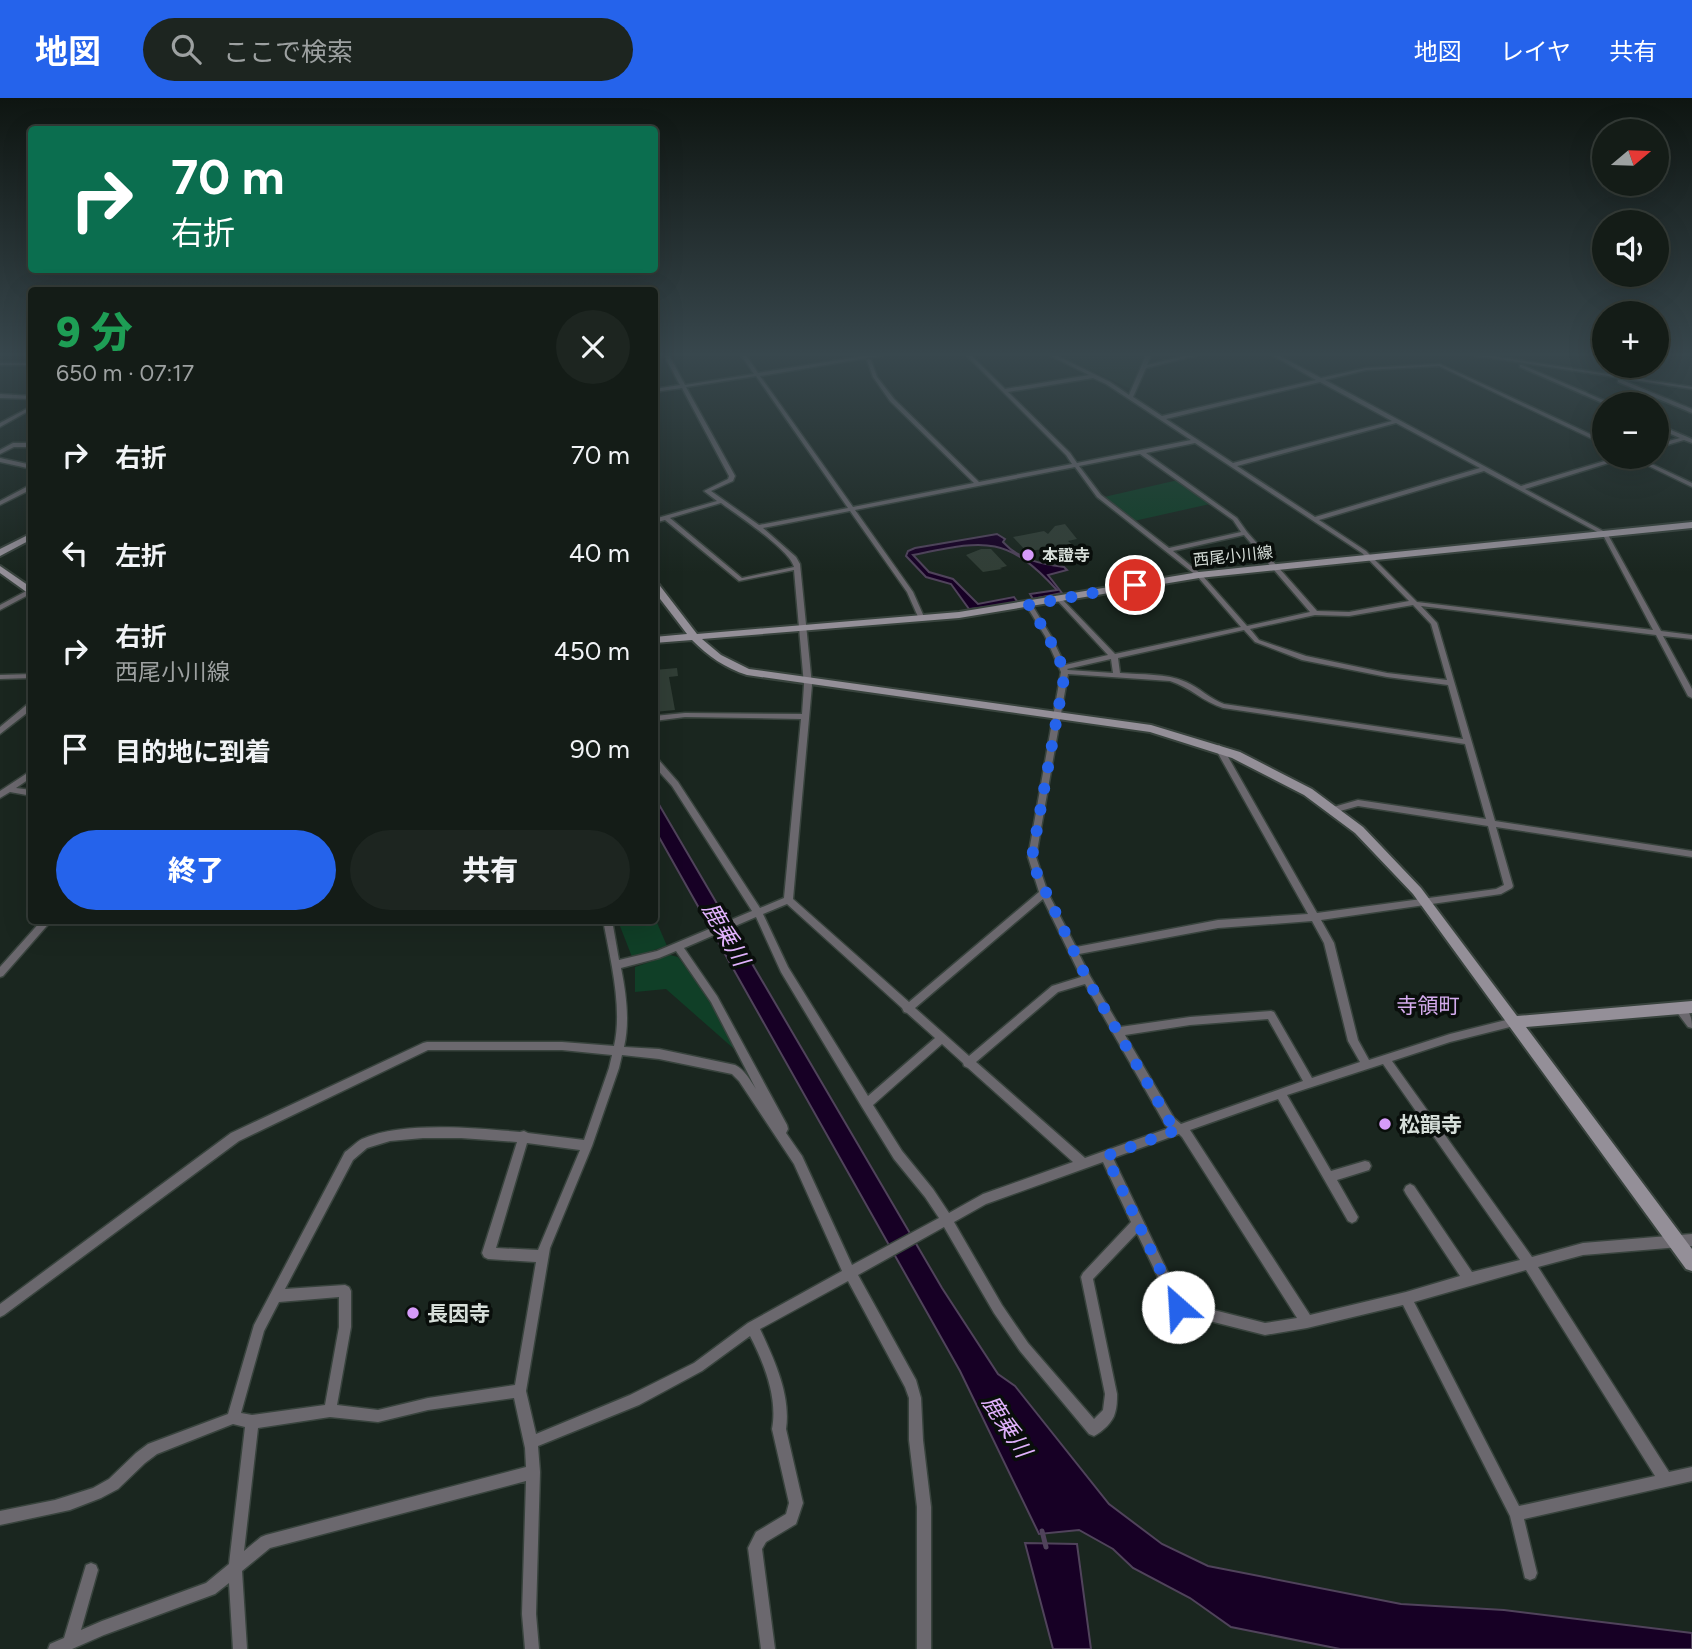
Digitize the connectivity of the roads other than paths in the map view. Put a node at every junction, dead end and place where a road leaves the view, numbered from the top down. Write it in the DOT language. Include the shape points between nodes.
graph roads {
  1 [pos="705,427"];
  2 [pos="793,427"];
  3 [pos="920,427"];
  4 [pos="1040,427"];
  5 [pos="1176,427"];
  6 [pos="1373,427"];
  7 [pos="1409,427"];
  8 [pos="1572,427"];
  9 [pos="1669,432"];
  10 [pos="1692,435"];
  11 [pos="1592,437"];
  12 [pos="1683,438"];
  13 [pos="1197,441"];
  14 [pos="1669,442"];
  15 [pos="1692,442"];
  16 [pos="28,445"];
  17 [pos="0,452"];
  18 [pos="1141,452"];
  19 [pos="0,460"];
  20 [pos="11,462"];
  21 [pos="1078,465"];
  22 [pos="1233,465"];
  23 [pos="28,466"];
  24 [pos="1592,466"];
  25 [pos="0,468"];
  26 [pos="1484,469"];
  27 [pos="1658,469"];
  28 [pos="978,484"];
  29 [pos="1692,485"];
  30 [pos="28,488"];
  31 [pos="1521,488"];
  32 [pos="722,501"];
  33 [pos="0,503"];
  34 [pos="849,509"];
  35 [pos="666,518"];
  36 [pos="1315,519"];
  37 [pos="658,521"];
  38 [pos="1692,526"];
  39 [pos="758,527"];
  40 [pos="1245,533"];
  41 [pos="1605,534"];
  42 [pos="28,537"];
  43 [pos="1170,550"];
  44 [pos="0,553"];
  45 [pos="1371,558"];
  46 [pos="1275,567"];
  47 [pos="797,568"];
  48 [pos="0,569"];
  49 [pos="1199,575"];
  50 [pos="658,589"];
  51 [pos="28,590"];
  52 [pos="28,594"];
  53 [pos="1059,599"];
  54 [pos="1415,603"];
  55 [pos="1029,605"];
  56 [pos="0,608"];
  57 [pos="1315,613"];
  58 [pos="922,618"];
  59 [pos="802,626"];
  60 [pos="1244,629"];
  61 [pos="1658,633"];
  62 [pos="694,635"];
  63 [pos="1692,637"];
  64 [pos="658,640"];
  65 [pos="1114,657"];
  66 [pos="1064,669"];
  67 [pos="1117,674"];
  68 [pos="28,676"];
  69 [pos="0,677"];
  70 [pos="807,680"];
  71 [pos="1451,683"];
  72 [pos="1692,696"];
  73 [pos="28,708"];
  74 [pos="1057,715"];
  75 [pos="804,717"];
  76 [pos="658,718"];
  77 [pos="0,731"];
  78 [pos="1468,742"];
  79 [pos="1219,748"];
  80 [pos="658,765"];
  81 [pos="28,776"];
  82 [pos="4,792"];
  83 [pos="28,793"];
  84 [pos="1333,810"];
  85 [pos="1491,823"];
  86 [pos="1692,854"];
  87 [pos="1044,893"];
  88 [pos="788,900"];
  89 [pos="1426,902"];
  90 [pos="754,914"];
  91 [pos="1314,917"];
  92 [pos="44,924"];
  93 [pos="608,924"];
  94 [pos="683,944"];
  95 [pos="1073,951"];
  96 [pos="617,965"];
  97 [pos="0,973"];
  98 [pos="1087,979"];
  99 [pos="1686,1007"];
  100 [pos="907,1009"];
  101 [pos="1514,1021"];
  102 [pos="1692,1024"];
  103 [pos="1117,1032"];
  104 [pos="941,1039"];
  105 [pos="619,1051"];
  106 [pos="1385,1059"];
  107 [pos="968,1063"];
  108 [pos="1367,1065"];
  109 [pos="1310,1084"];
  110 [pos="1280,1093"];
  111 [pos="866,1104"];
  112 [pos="1179,1129"];
  113 [pos="524,1136"];
  114 [pos="587,1146"];
  115 [pos="792,1149"];
  116 [pos="1106,1156"];
  117 [pos="1083,1164"];
  118 [pos="1365,1166"];
  119 [pos="1329,1177"];
  120 [pos="1410,1190"];
  121 [pos="1352,1217"];
  122 [pos="941,1221"];
  123 [pos="1137,1224"];
  124 [pos="1692,1240"];
  125 [pos="1676,1241"];
  126 [pos="542,1256"];
  127 [pos="1529,1263"];
  128 [pos="1692,1263"];
  129 [pos="855,1270"];
  130 [pos="1469,1279"];
  131 [pos="276,1296"];
  132 [pos="1406,1298"];
  133 [pos="0,1311"];
  134 [pos="1307,1322"];
  135 [pos="752,1327"];
  136 [pos="520,1391"];
  137 [pos="330,1411"];
  138 [pos="233,1418"];
  139 [pos="252,1422"];
  140 [pos="532,1442"];
  141 [pos="533,1472"];
  142 [pos="1692,1474"];
  143 [pos="1666,1480"];
  144 [pos="1516,1514"];
  145 [pos="0,1518"];
  146 [pos="92,1570"];
  147 [pos="235,1571"];
  148 [pos="1530,1573"];
  149 [pos="70,1642"];
  150 [pos="55,1649"];
  151 [pos="240,1649"];
  152 [pos="532,1649"];
  153 [pos="768,1649"];
  154 [pos="924,1649"];
  1 -- 32 [label="street" via="733,478 707,490"];
  2 -- 34 [label="street"];
  3 -- 28 [label="street"];
  4 -- 21 [label="street"];
  5 -- 13 [label="street"];
  6 -- 22 [label="street"];
  7 -- 26 [label="street"];
  8 -- 11 [label="street"];
  9 -- 12 [label="street"];
  10 -- 12 [label="street"];
  12 -- 14 [label="street"];
  12 -- 15 [label="street"];
  13 -- 18 [label="street"];
  13 -- 22 [label="street"];
  16 -- 17 [label="street" via="13,445"];
  18 -- 21 [label="street"];
  18 -- 40 [label="street" via="1234,519"];
  19 -- 20 [label="street"];
  20 -- 23 [label="street"];
  20 -- 25 [label="street"];
  21 -- 28 [label="street"];
  21 -- 43 [label="street" via="1099,496"];
  22 -- 36 [label="street"];
  24 -- 31 [label="street"];
  26 -- 31 [label="street"];
  26 -- 36 [label="street"];
  27 -- 29 [label="street"];
  28 -- 34 [label="street"];
  30 -- 33 [label="street"];
  31 -- 41 [label="street"];
  32 -- 35 [label="street"];
  32 -- 39 [label="street"];
  34 -- 39 [label="street"];
  34 -- 58 [label="street" via="910,592"];
  35 -- 37 [label="street"];
  35 -- 47 [label="street" via="741,580"];
  36 -- 45 [label="street"];
  38 -- 41 [label="main road, 西尾小川線"];
  39 -- 47 [label="street" via="794,558"];
  40 -- 43 [label="street"];
  40 -- 46 [label="street"];
  41 -- 45 [label="main road, 西尾小川線"];
  41 -- 61 [label="street"];
  42 -- 44 [label="street"];
  43 -- 49 [label="street"];
  45 -- 46 [label="main road, 西尾小川線"];
  45 -- 54 [label="street"];
  46 -- 49 [label="main road, 西尾小川線"];
  46 -- 57 [label="street"];
  47 -- 59 [label="street"];
  48 -- 51 [label="street"];
  49 -- 53 [label="main road, 西尾小川線"];
  49 -- 60 [label="street"];
  50 -- 62 [label="street"];
  52 -- 56 [label="street"];
  53 -- 55 [label="main road, 西尾小川線"];
  53 -- 65 [label="street"];
  54 -- 57 [label="street" via="1349,614"];
  54 -- 61 [label="street"];
  54 -- 71 [label="street" via="1436,626"];
  55 -- 58 [label="main road, 西尾小川線"];
  55 -- 66 [label="street"];
  57 -- 60 [label="street"];
  58 -- 59 [label="main road, 西尾小川線"];
  59 -- 62 [label="main road, 西尾小川線"];
  59 -- 70 [label="street"];
  60 -- 65 [label="street"];
  60 -- 71 [label="street" via="1257,641 1304,658"];
  61 -- 63 [label="street"];
  61 -- 72 [label="street"];
  62 -- 64 [label="main road, 西尾小川線"];
  62 -- 70 [label="street" via="709,653 732,667"];
  65 -- 66 [label="street"];
  65 -- 67 [label="street"];
  66 -- 67 [label="street"];
  66 -- 74 [label="street"];
  67 -- 78 [label="street" via="1187,682 1223,706"];
  68 -- 69 [label="street"];
  70 -- 74 [label="street"];
  70 -- 75 [label="street"];
  71 -- 78 [label="street"];
  73 -- 77 [label="street"];
  74 -- 79 [label="street" via="1151,729"];
  74 -- 87 [label="street" via="1032,857"];
  75 -- 76 [label="street"];
  75 -- 88 [label="street"];
  78 -- 85 [label="street"];
  79 -- 84 [label="street" via="1268,769"];
  79 -- 91 [label="street"];
  80 -- 90 [label="street"];
  81 -- 82 [label="street"];
  82 -- 83 [label="street"];
  84 -- 85 [label="street" via="1358,803"];
  84 -- 89 [label="street" via="1385,854"];
  85 -- 86 [label="street"];
  85 -- 89 [label="street" via="1509,886 1499,892"];
  87 -- 95 [label="street"];
  87 -- 100 [label="street"];
  88 -- 90 [label="street"];
  88 -- 100 [label="street"];
  89 -- 91 [label="street"];
  89 -- 101 [label="street"];
  90 -- 94 [label="street"];
  90 -- 111 [label="street"];
  91 -- 95 [label="street" via="1218,924"];
  91 -- 108 [label="street" via="1329,943 1353,1041"];
  92 -- 97 [label="street"];
  93 -- 96 [label="street"];
  94 -- 96 [label="street"];
  94 -- 115 [label="street"];
  95 -- 98 [label="street"];
  96 -- 105 [label="street" via="622,1007"];
  98 -- 103 [label="street"];
  98 -- 107 [label="street" via="1055,989"];
  99 -- 101 [label="street"];
  99 -- 102 [label="street"];
  100 -- 104 [label="street"];
  101 -- 106 [label="street"];
  101 -- 125 [label="street"];
  103 -- 109 [label="street" via="1271,1015"];
  103 -- 112 [label="street" via="1170,1122"];
  104 -- 107 [label="street"];
  104 -- 111 [label="street"];
  105 -- 114 [label="street"];
  105 -- 115 [label="street" via="686,1058 735,1070"];
  105 -- 133 [label="street" via="439,1044 415,1051 235,1137"];
  106 -- 108 [label="street"];
  106 -- 127 [label="street"];
  107 -- 117 [label="street"];
  108 -- 109 [label="street"];
  109 -- 110 [label="street"];
  110 -- 112 [label="street"];
  110 -- 119 [label="street"];
  111 -- 122 [label="street" via="929,1193"];
  112 -- 116 [label="street"];
  112 -- 134 [label="street" via="1186,1133"];
  113 -- 114 [label="street"];
  113 -- 126 [label="street" via="488,1253"];
  113 -- 131 [label="street" via="397,1136 357,1145"];
  114 -- 126 [label="street"];
  115 -- 129 [label="street"];
  116 -- 117 [label="street"];
  116 -- 123 [label="street"];
  117 -- 122 [label="street" via="983,1200"];
  118 -- 119 [label="street"];
  119 -- 121 [label="street"];
  120 -- 130 [label="street"];
  122 -- 123 [label="street" via="1024,1347 1094,1429 1109,1413 1111,1394 1087,1277"];
  122 -- 129 [label="street"];
  123 -- 134 [label="street" via="1178,1307 1265,1329"];
  124 -- 125 [label="street"];
  125 -- 127 [label="street" via="1583,1249"];
  125 -- 128 [label="street"];
  126 -- 136 [label="street"];
  127 -- 130 [label="street"];
  127 -- 143 [label="street"];
  129 -- 135 [label="street"];
  129 -- 154 [label="street" via="915,1398 924,1507"];
  130 -- 132 [label="street"];
  131 -- 137 [label="street" via="345,1291 345,1327"];
  131 -- 138 [label="street" via="258,1329"];
  132 -- 134 [label="street"];
  132 -- 144 [label="street"];
  135 -- 140 [label="street" via="698,1367 634,1400"];
  135 -- 153 [label="street" via="776,1390 783,1419 779,1429 796,1503 791,1519 761,1536 755,1548"];
  136 -- 137 [label="street" via="378,1416"];
  136 -- 140 [label="street"];
  137 -- 139 [label="street"];
  138 -- 139 [label="street"];
  138 -- 145 [label="street" via="153,1448 100,1492"];
  139 -- 147 [label="street"];
  140 -- 141 [label="street"];
  141 -- 147 [label="street" via="266,1542"];
  141 -- 152 [label="street"];
  142 -- 143 [label="street"];
  143 -- 144 [label="street"];
  144 -- 148 [label="street"];
  146 -- 149 [label="street"];
  147 -- 149 [label="street" via="210,1589"];
  147 -- 151 [label="street"];
  149 -- 150 [label="street"];
}
